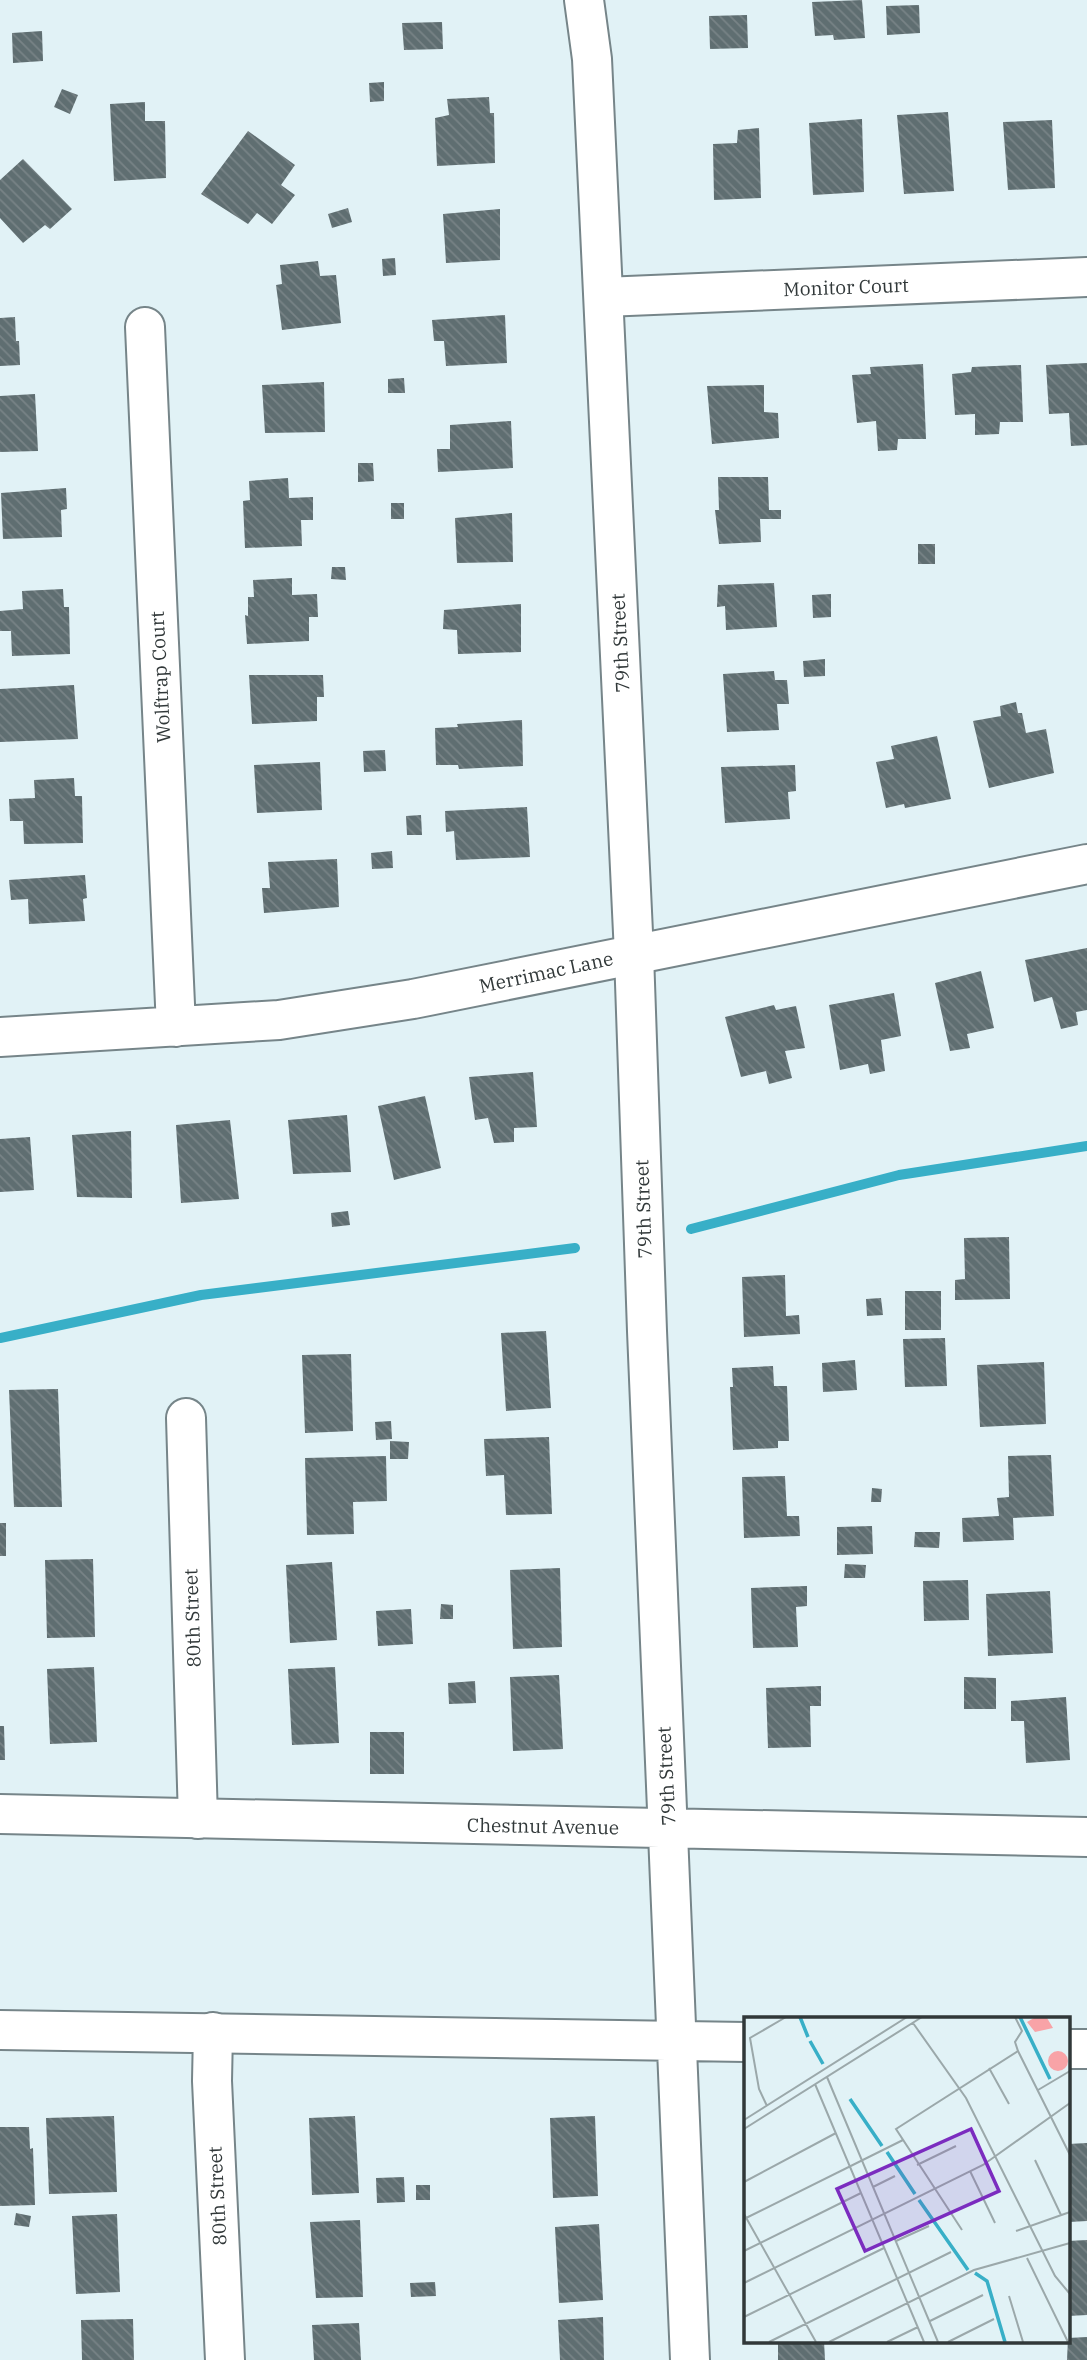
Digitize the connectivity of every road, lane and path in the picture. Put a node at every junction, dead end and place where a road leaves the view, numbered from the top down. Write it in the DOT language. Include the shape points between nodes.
graph roads {
  1 [pos="584,0"];
  2 [pos="1087,277"];
  3 [pos="604,297"];
  4 [pos="145,327"];
  5 [pos="1087,864"];
  6 [pos="634,954"];
  7 [pos="176,1027"];
  8 [pos="0,1037"];
  9 [pos="186,1418"];
  10 [pos="0,1814"];
  11 [pos="198,1819"];
  12 [pos="668,1828"];
  13 [pos="1087,1837"];
  14 [pos="0,2030"];
  15 [pos="213,2032"];
  16 [pos="677,2040"];
  17 [pos="744,2042"];
  18 [pos="225,2360"];
  19 [pos="690,2360"];
  1 -- 3 [label="street, 79th Street" via="592,59"];
  2 -- 3 [label="street, Monitor Court"];
  3 -- 6 [label="street, 79th Street"];
  4 -- 7 [label="street, Wolftrap Court"];
  5 -- 6 [label="street, Merrimac Lane"];
  6 -- 7 [label="street, Merrimac Lane" via="413,999 279,1020"];
  6 -- 12 [label="street, 79th Street"];
  7 -- 8 [label="street, Merrimac Lane"];
  9 -- 11 [label="street, 80th Street"];
  10 -- 11 [label="street, Chestnut Avenue"];
  11 -- 12 [label="street, Chestnut Avenue"];
  12 -- 13 [label="street, Chestnut Avenue"];
  12 -- 16 [label="street, 79th Street"];
  14 -- 15 [label="street"];
  15 -- 16 [label="street"];
  15 -- 18 [label="street, 80th Street"];
  16 -- 17 [label="street"];
  16 -- 19 [label="street, 79th Street"];
}
